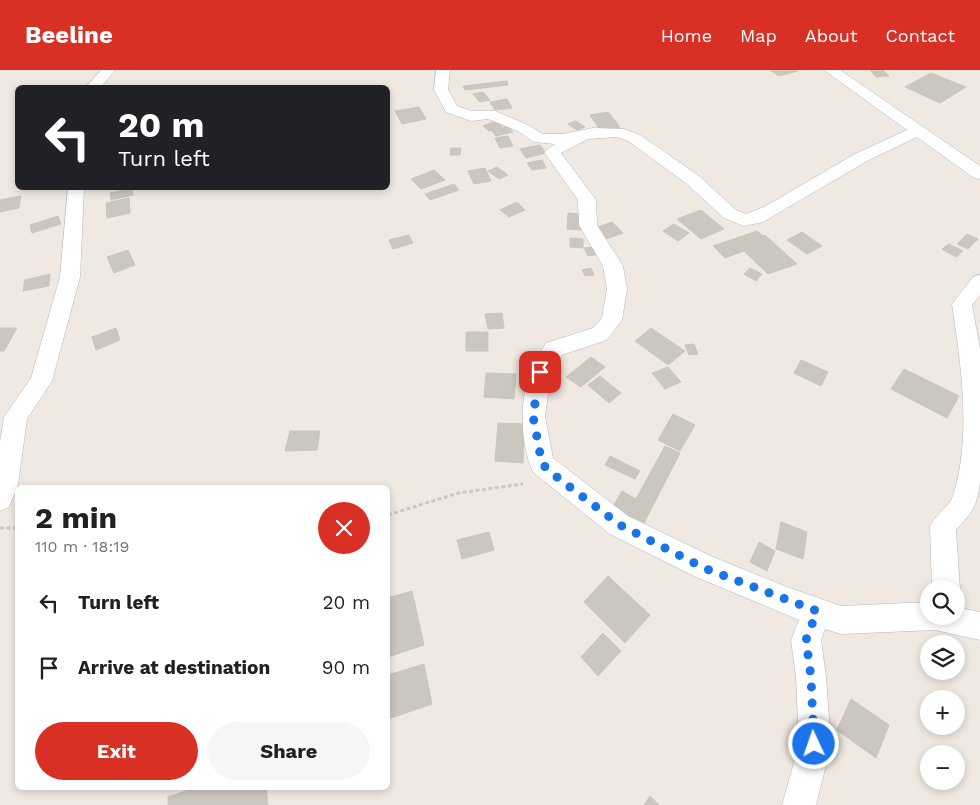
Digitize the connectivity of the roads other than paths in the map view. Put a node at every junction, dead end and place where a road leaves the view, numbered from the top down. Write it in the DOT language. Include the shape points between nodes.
graph roads {
  1 [pos="108,70"];
  2 [pos="443,70"];
  3 [pos="831,70"];
  4 [pos="95,85"];
  5 [pos="918,131"];
  6 [pos="582,135"];
  7 [pos="980,174"];
  8 [pos="76,190"];
  9 [pos="980,282"];
  10 [pos="0,499"];
  11 [pos="946,580"];
  12 [pos="817,611"];
  13 [pos="920,617"];
  14 [pos="965,623"];
  15 [pos="980,626"];
  16 [pos="799,805"];
  1 -- 4 [label="street"];
  2 -- 6 [label="street" via="441,90 451,109 471,116 490,114 540,139"];
  3 -- 5 [label="street"];
  5 -- 6 [label="street" via="860,157 770,212 744,220 730,214 693,180 634,138 619,132"];
  5 -- 7 [label="street"];
  6 -- 12 [label="street" via="552,152 587,200 588,225 613,266 617,289 612,320 600,334 554,349 540,372 533,416 542,464 620,525 704,568"];
  8 -- 10 [label="street" via="70,277 41,381 16,417"];
  9 -- 11 [label="street" via="962,304 970,359 975,440 964,503 943,526"];
  12 -- 13 [label="street" via="841,620"];
  12 -- 16 [label="street" via="806,640 814,744"];
  14 -- 15 [label="street"];
}
